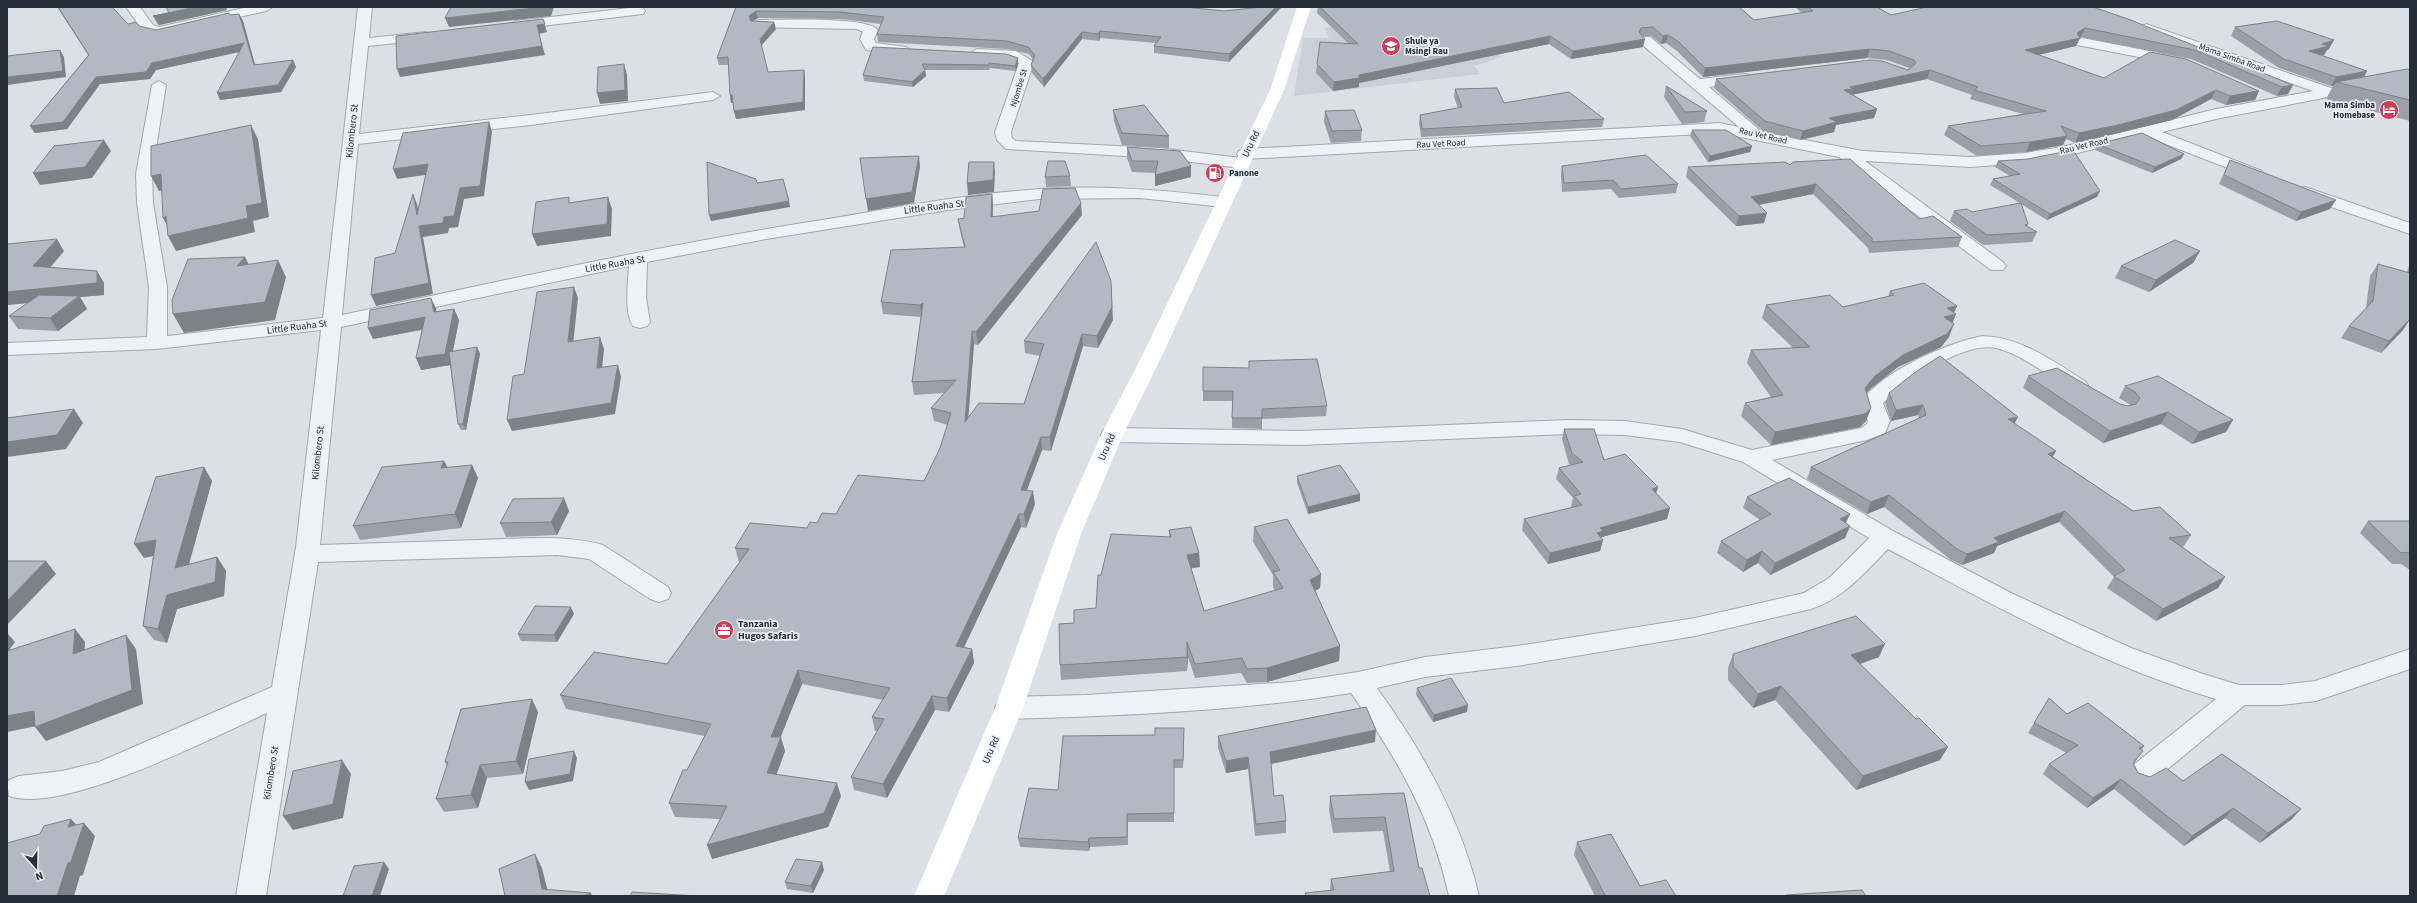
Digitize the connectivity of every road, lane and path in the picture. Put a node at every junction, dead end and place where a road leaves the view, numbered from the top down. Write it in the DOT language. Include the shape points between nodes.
graph roads {
  1 [pos="134,7"];
  2 [pos="266,7"];
  3 [pos="365,7"];
  4 [pos="1304,7"];
  5 [pos="638,11"];
  6 [pos="758,24"];
  7 [pos="2135,24"];
  8 [pos="505,27"];
  9 [pos="437,35"];
  10 [pos="1645,40"];
  11 [pos="2082,42"];
  12 [pos="362,43"];
  13 [pos="918,51"];
  14 [pos="962,53"];
  15 [pos="2186,63"];
  16 [pos="1758,76"];
  17 [pos="2410,77"];
  18 [pos="1696,84"];
  19 [pos="159,85"];
  20 [pos="2328,92"];
  21 [pos="2255,93"];
  22 [pos="713,96"];
  23 [pos="2274,102"];
  24 [pos="2146,131"];
  25 [pos="1756,134"];
  26 [pos="351,140"];
  27 [pos="1843,153"];
  28 [pos="1243,159"];
  29 [pos="2270,179"];
  30 [pos="2291,187"];
  31 [pos="1223,202"];
  32 [pos="2410,229"];
  33 [pos="638,259"];
  34 [pos="1997,266"];
  35 [pos="640,322"];
  36 [pos="331,323"];
  37 [pos="157,343"];
  38 [pos="7,348"];
  39 [pos="2093,394"];
  40 [pos="1112,435"];
  41 [pos="1751,457"];
  42 [pos="1884,537"];
  43 [pos="307,554"];
  44 [pos="659,593"];
  45 [pos="2410,659"];
  46 [pos="1358,682"];
  47 [pos="283,694"];
  48 [pos="2239,695"];
  49 [pos="1008,708"];
  50 [pos="2142,774"];
  51 [pos="19,788"];
  52 [pos="251,896"];
  53 [pos="929,896"];
  54 [pos="1464,896"];
  1 -- 2 [label="street" via="148,28 159,31"];
  3 -- 12 [label="street, Kilombero St"];
  4 -- 28 [label="street, Uru Rd" via="1277,90"];
  5 -- 8 [label="street"];
  6 -- 13 [label="street" via="859,25 871,30 867,39 871,46"];
  7 -- 20 [label="street, Mama Simba Road"];
  9 -- 12 [label="street"];
  10 -- 18 [label="street"];
  11 -- 15 [label="street"];
  12 -- 26 [label="street, Kilombero St"];
  14 -- 28 [label="street, Njombe St" via="1016,55 1027,62 1003,132 1005,140 1012,146 1158,152"];
  16 -- 18 [label="street"];
  17 -- 20 [label="street"];
  18 -- 25 [label="street"];
  19 -- 37 [label="street" via="144,174 145,203 158,287"];
  20 -- 23 [label="street"];
  21 -- 23 [label="street"];
  22 -- 26 [label="street"];
  23 -- 24 [label="street, Rau Vet Road"];
  24 -- 27 [label="street, Rau Vet Road" via="2062,152 1984,161 1922,161"];
  24 -- 29 [label="street"];
  25 -- 27 [label="street, Rau Vet Road"];
  25 -- 28 [label="street, Rau Vet Road" via="1710,128"];
  26 -- 36 [label="street, Kilombero St"];
  27 -- 34 [label="street"];
  28 -- 31 [label="street, Uru Rd"];
  30 -- 32 [label="street"];
  31 -- 33 [label="street, Little Ruaha St" via="1140,193 1039,194 884,214"];
  31 -- 40 [label="street, Uru Rd" via="1152,356"];
  33 -- 35 [label="street" via="637,297"];
  33 -- 36 [label="street, Little Ruaha St"];
  36 -- 37 [label="street, Little Ruaha St"];
  36 -- 43 [label="street, Kilombero St"];
  37 -- 38 [label="street, Little Ruaha St"];
  39 -- 41 [label="street" via="2024,354 1996,342 1983,342 1944,353 1885,388 1872,402 1879,422 1876,428 1867,433"];
  40 -- 41 [label="street" via="1301,438 1569,427 1625,428 1682,436"];
  40 -- 49 [label="street, Uru Rd" via="1069,534"];
  41 -- 42 [label="street"];
  42 -- 46 [label="street" via="1838,584 1812,600 1695,627 1517,656 1425,667"];
  42 -- 48 [label="street" via="2004,600 2122,655 2197,683"];
  43 -- 44 [label="street" via="534,547 595,551"];
  43 -- 47 [label="street, Kilombero St"];
  45 -- 48 [label="street" via="2316,691 2281,695"];
  46 -- 49 [label="street" via="1232,698"];
  46 -- 54 [label="street" via="1392,729 1444,824"];
  47 -- 51 [label="street" via="104,772 62,783"];
  47 -- 52 [label="street, Kilombero St"];
  48 -- 50 [label="street"];
  49 -- 53 [label="street, Uru Rd"];
}
